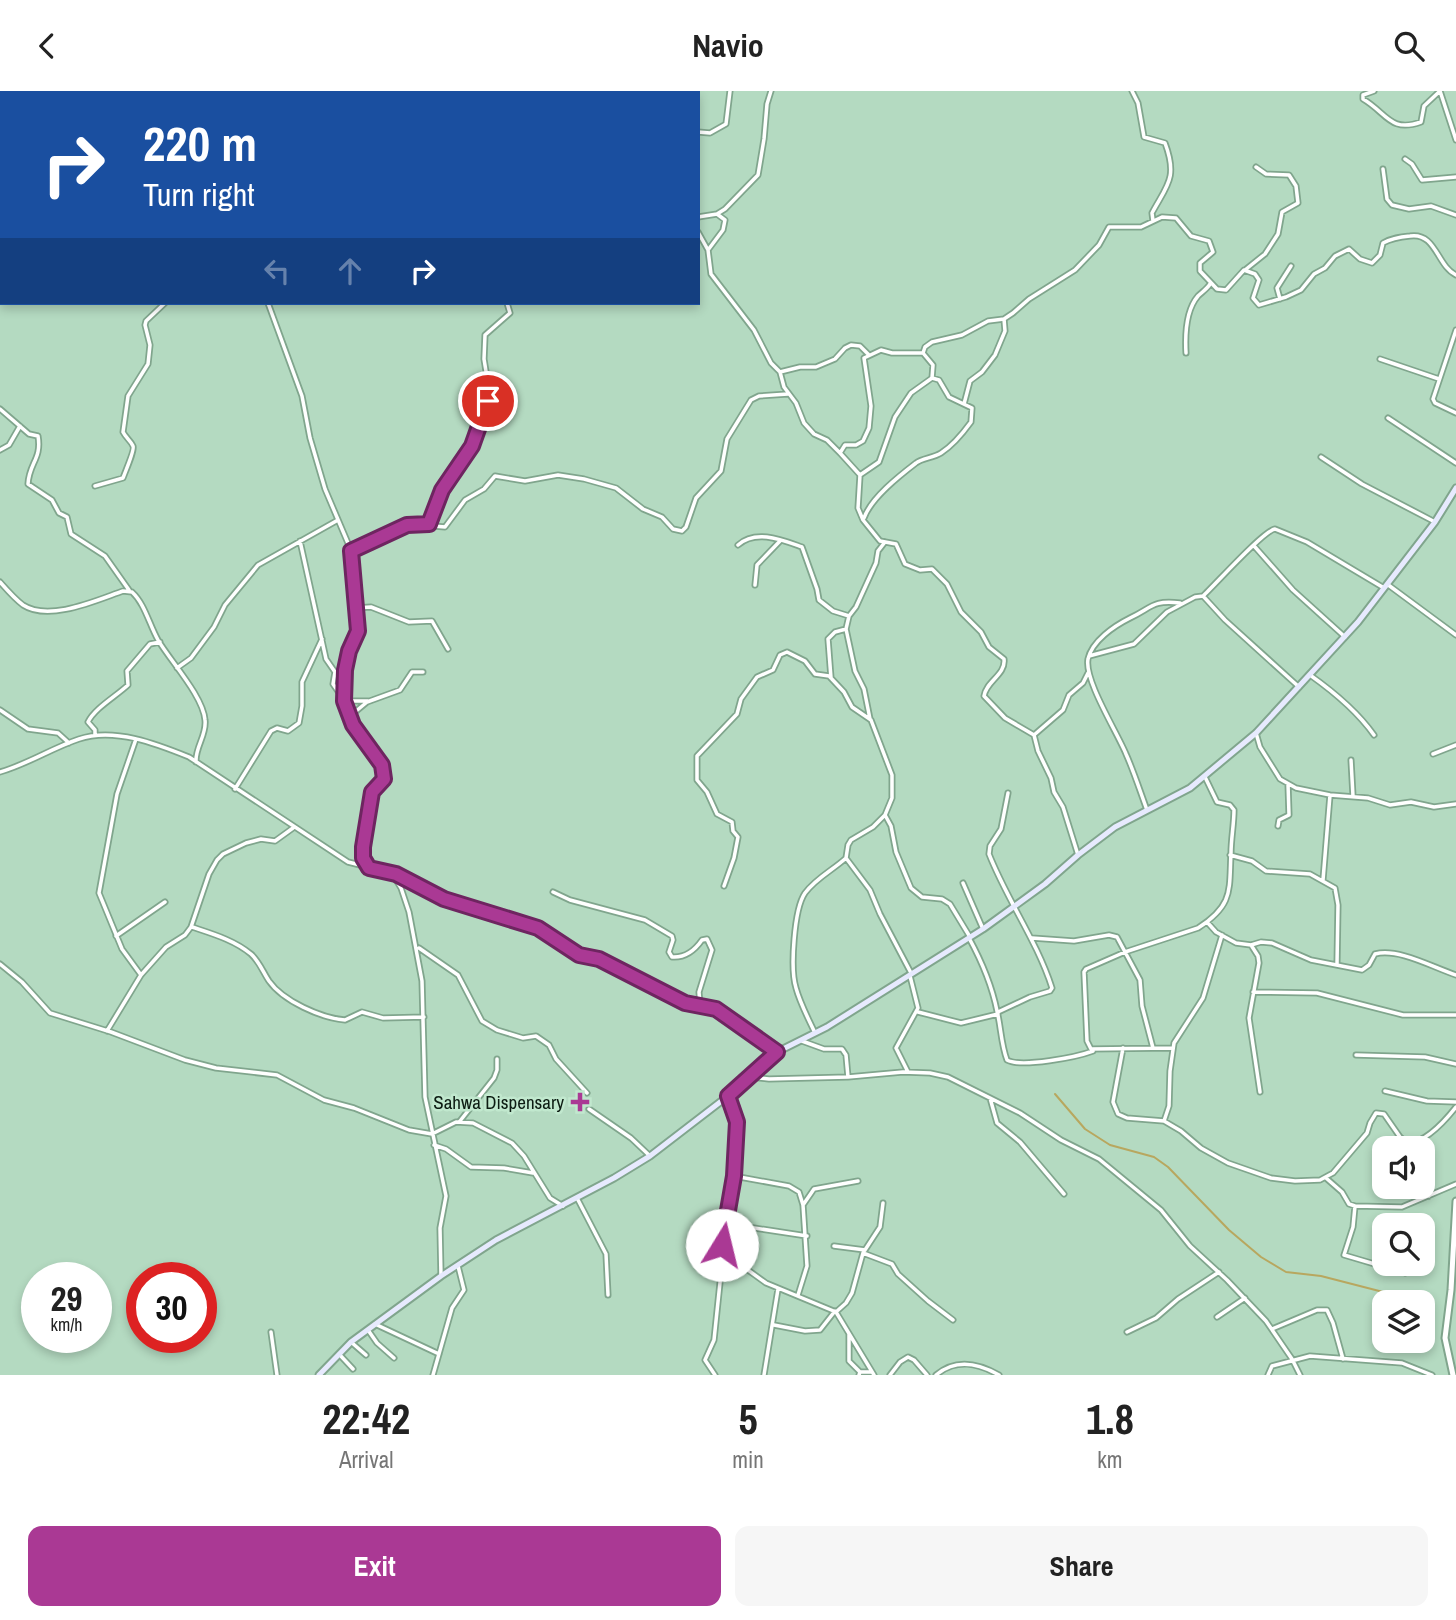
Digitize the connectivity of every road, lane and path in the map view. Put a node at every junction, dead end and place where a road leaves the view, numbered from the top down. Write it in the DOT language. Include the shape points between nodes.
graph roads {
  1 [pos="730,91"];
  2 [pos="771,91"];
  3 [pos="1132,91"];
  4 [pos="1374,91"];
  5 [pos="1440,91"];
  6 [pos="700,132"];
  7 [pos="1456,140"];
  8 [pos="1405,159"];
  9 [pos="1256,167"];
  10 [pos="1383,169"];
  11 [pos="1456,177"];
  12 [pos="717,214"];
  13 [pos="1456,215"];
  14 [pos="700,217"];
  15 [pos="1153,221"];
  16 [pos="700,235"];
  17 [pos="708,250"];
  18 [pos="1292,266"];
  19 [pos="1245,269"];
  20 [pos="1456,275"];
  21 [pos="1210,284"];
  22 [pos="1280,299"];
  23 [pos="162,305"];
  24 [pos="269,305"];
  25 [pos="508,305"];
  26 [pos="1004,319"];
  27 [pos="1456,330"];
  28 [pos="923,353"];
  29 [pos="1186,353"];
  30 [pos="869,355"];
  31 [pos="1380,359"];
  32 [pos="780,372"];
  33 [pos="932,378"];
  34 [pos="1439,379"];
  35 [pos="789,394"];
  36 [pos="964,404"];
  37 [pos="0,409"];
  38 [pos="1456,413"];
  39 [pos="1388,418"];
  40 [pos="20,426"];
  41 [pos="0,450"];
  42 [pos="840,453"];
  43 [pos="1321,457"];
  44 [pos="1456,463"];
  45 [pos="860,475"];
  46 [pos="96,486"];
  47 [pos="1456,488"];
  48 [pos="338,520"];
  49 [pos="863,520"];
  50 [pos="1435,522"];
  51 [pos="429,524"];
  52 [pos="300,541"];
  53 [pos="780,541"];
  54 [pos="885,542"];
  55 [pos="738,545"];
  56 [pos="1254,547"];
  57 [pos="351,551"];
  58 [pos="0,582"];
  59 [pos="755,585"];
  60 [pos="1385,586"];
  61 [pos="130,590"];
  62 [pos="1203,596"];
  63 [pos="1180,603"];
  64 [pos="355,608"];
  65 [pos="849,616"];
  66 [pos="846,629"];
  67 [pos="1456,635"];
  68 [pos="1345,637"];
  69 [pos="322,639"];
  70 [pos="160,642"];
  71 [pos="448,649"];
  72 [pos="1089,656"];
  73 [pos="177,668"];
  74 [pos="423,672"];
  75 [pos="1089,672"];
  76 [pos="1310,675"];
  77 [pos="831,678"];
  78 [pos="1299,687"];
  79 [pos="344,700"];
  80 [pos="370,701"];
  81 [pos="0,710"];
  82 [pos="349,717"];
  83 [pos="870,720"];
  84 [pos="1256,733"];
  85 [pos="95,735"];
  86 [pos="1034,735"];
  87 [pos="1374,735"];
  88 [pos="136,739"];
  89 [pos="69,743"];
  90 [pos="1456,745"];
  91 [pos="1433,754"];
  92 [pos="1351,760"];
  93 [pos="196,762"];
  94 [pos="0,772"];
  95 [pos="1205,777"];
  96 [pos="1288,785"];
  97 [pos="235,789"];
  98 [pos="1007,793"];
  99 [pos="1330,795"];
  100 [pos="1353,796"];
  101 [pos="1456,804"];
  102 [pos="1147,811"];
  103 [pos="885,815"];
  104 [pos="1278,826"];
  105 [pos="293,828"];
  106 [pos="1078,855"];
  107 [pos="1230,855"];
  108 [pos="846,858"];
  109 [pos="369,868"];
  110 [pos="391,873"];
  111 [pos="1323,880"];
  112 [pos="963,883"];
  113 [pos="724,886"];
  114 [pos="553,892"];
  115 [pos="164,902"];
  116 [pos="1014,908"];
  117 [pos="1207,922"];
  118 [pos="191,927"];
  119 [pos="983,929"];
  120 [pos="1222,935"];
  121 [pos="116,936"];
  122 [pos="970,937"];
  123 [pos="1032,938"];
  124 [pos="1251,945"];
  125 [pos="417,947"];
  126 [pos="1125,952"];
  127 [pos="0,964"];
  128 [pos="1338,964"];
  129 [pos="910,974"];
  130 [pos="141,975"];
  131 [pos="1456,975"];
  132 [pos="1253,992"];
  133 [pos="700,1006"];
  134 [pos="918,1012"];
  135 [pos="998,1013"];
  136 [pos="1456,1015"];
  137 [pos="424,1017"];
  138 [pos="107,1031"];
  139 [pos="815,1033"];
  140 [pos="800,1040"];
  141 [pos="1123,1048"];
  142 [pos="1153,1048"];
  143 [pos="1173,1048"];
  144 [pos="1093,1051"];
  145 [pos="777,1052"];
  146 [pos="1356,1055"];
  147 [pos="498,1059"];
  148 [pos="1456,1064"];
  149 [pos="908,1072"];
  150 [pos="751,1077"];
  151 [pos="848,1077"];
  152 [pos="1385,1091"];
  153 [pos="587,1093"];
  154 [pos="1260,1093"];
  155 [pos="728,1096"];
  156 [pos="990,1096"];
  157 [pos="1456,1104"];
  158 [pos="589,1109"];
  159 [pos="460,1121"];
  160 [pos="1164,1121"];
  161 [pos="432,1135"];
  162 [pos="434,1145"];
  163 [pos="650,1156"];
  164 [pos="533,1173"];
  165 [pos="734,1176"];
  166 [pos="1326,1178"];
  167 [pos="858,1181"];
  168 [pos="1456,1184"];
  169 [pos="1435,1193"];
  170 [pos="1064,1194"];
  171 [pos="577,1198"];
  172 [pos="1422,1199"];
  173 [pos="1456,1201"];
  174 [pos="883,1203"];
  175 [pos="803,1205"];
  176 [pos="563,1206"];
  177 [pos="1355,1206"];
  178 [pos="725,1219"];
  179 [pos="807,1236"];
  180 [pos="834,1246"];
  181 [pos="723,1252"];
  182 [pos="864,1252"];
  183 [pos="1372,1263"];
  184 [pos="458,1266"];
  185 [pos="1454,1267"];
  186 [pos="1219,1272"];
  187 [pos="441,1276"];
  188 [pos="778,1289"];
  189 [pos="608,1295"];
  190 [pos="798,1295"];
  191 [pos="1245,1298"];
  192 [pos="835,1312"];
  193 [pos="1217,1317"];
  194 [pos="953,1320"];
  195 [pos="375,1324"];
  196 [pos="773,1325"];
  197 [pos="1272,1329"];
  198 [pos="368,1330"];
  199 [pos="271,1332"];
  200 [pos="1127,1332"];
  201 [pos="849,1333"];
  202 [pos="351,1342"];
  203 [pos="439,1353"];
  204 [pos="339,1354"];
  205 [pos="366,1355"];
  206 [pos="394,1358"];
  207 [pos="1292,1359"];
  208 [pos="1343,1359"];
  209 [pos="353,1369"];
  210 [pos="859,1374"];
  211 [pos="873,1374"];
  212 [pos="277,1375"];
  213 [pos="320,1375"];
  214 [pos="433,1375"];
  215 [pos="715,1375"];
  216 [pos="764,1375"];
  217 [pos="890,1375"];
  218 [pos="927,1375"];
  219 [pos="936,1375"];
  220 [pos="999,1375"];
  221 [pos="1268,1375"];
  222 [pos="1300,1375"];
  223 [pos="1432,1375"];
  224 [pos="1452,1375"];
  1 -- 6 [label="street" via="726,124 710,133"];
  2 -- 12 [label="street" via="760,170"];
  3 -- 15 [label="street" via="1144,137 1165,143 1168,152 1170,183 1152,213"];
  4 -- 5 [label="street" via="1363,99 1399,125 1421,122 1424,106"];
  5 -- 7 [label="street"];
  8 -- 11 [label="street" via="1422,180"];
  9 -- 19 [label="street" via="1266,174 1289,175 1298,203 1282,212 1278,234 1265,254"];
  10 -- 13 [label="street" via="1392,205 1431,207"];
  12 -- 14 [label="street"];
  12 -- 17 [label="street" via="725,226"];
  15 -- 21 [label="street" via="1176,218 1191,236 1209,241 1213,252 1200,267"];
  15 -- 26 [label="street" via="1141,227 1109,227 1099,246 1075,270"];
  16 -- 17 [label="street"];
  17 -- 32 [label="street" via="711,274"];
  18 -- 22 [label="street" via="1277,288"];
  19 -- 21 [label="street" via="1224,291"];
  19 -- 22 [label="street" via="1259,278 1253,295 1257,304"];
  20 -- 22 [label="street" via="1424,237 1399,237 1383,243 1372,263 1349,250 1338,254 1305,286"];
  21 -- 29 [label="street" via="1191,310"];
  23 -- 46 [label="street" via="146,321 148,364 128,396 123,432 134,452 123,478"];
  24 -- 48 [label="street" via="302,396 313,451"];
  25 -- 51 [label="street" via="510,313 485,335 490,395 472,446 442,490"];
  26 -- 28 [label="street" via="928,344"];
  26 -- 36 [label="street" via="1005,331 995,355 970,381"];
  27 -- 34 [label="street"];
  28 -- 30 [label="street" via="881,350"];
  28 -- 33 [label="street" via="933,365"];
  30 -- 32 [label="street" via="851,345 816,367"];
  30 -- 42 [label="street" via="864,361 871,406 867,436 860,443 843,446"];
  31 -- 34 [label="street"];
  32 -- 35 [label="street"];
  33 -- 36 [label="street" via="939,380 949,397"];
  33 -- 45 [label="street" via="911,393 895,418 879,462"];
  34 -- 38 [label="street" via="1433,402"];
  35 -- 42 [label="street" via="807,428"];
  35 -- 51 [label="street" via="751,400 727,439 721,471 696,498 682,531 616,488 558,475 525,481 495,476 465,500 445,527"];
  36 -- 49 [label="street" via="972,408 965,430 941,453 916,462 891,484"];
  37 -- 40 [label="street"];
  39 -- 44 [label="street"];
  40 -- 41 [label="street" via="9,446"];
  40 -- 61 [label="street" via="39,440 40,453 28,484 55,503 71,534 105,556"];
  42 -- 45 [label="street"];
  43 -- 50 [label="street"];
  45 -- 49 [label="street" via="858,508"];
  47 -- 50 [label="main road"];
  48 -- 52 [label="street"];
  48 -- 57 [label="street"];
  49 -- 54 [label="street"];
  50 -- 60 [label="main road"];
  51 -- 57 [label="street" via="407,525"];
  52 -- 69 [label="street"];
  52 -- 73 [label="street" via="258,565 225,605 191,659"];
  53 -- 55 [label="street" via="755,536"];
  53 -- 59 [label="street" via="757,565"];
  53 -- 65 [label="street" via="804,549 822,604"];
  54 -- 65 [label="street"];
  54 -- 86 [label="street" via="896,544 908,567 932,569 947,584 961,612 1004,659 1003,669 984,696 1005,718"];
  56 -- 60 [label="street" via="1270,530 1280,530"];
  56 -- 62 [label="street"];
  56 -- 68 [label="street"];
  57 -- 64 [label="street"];
  58 -- 61 [label="street" via="22,605 49,612"];
  60 -- 67 [label="street"];
  60 -- 68 [label="main road"];
  61 -- 70 [label="street"];
  62 -- 63 [label="street"];
  62 -- 78 [label="street"];
  63 -- 72 [label="street" via="1134,644"];
  63 -- 72 [label="street" via="1157,603 1125,620 1103,636"];
  64 -- 71 [label="street" via="371,607 409,622 432,621"];
  64 -- 79 [label="street" via="358,631 345,670"];
  65 -- 66 [label="street"];
  66 -- 77 [label="street" via="828,639"];
  66 -- 83 [label="street"];
  68 -- 76 [label="main road"];
  69 -- 79 [label="street" via="327,662 335,673 332,682"];
  69 -- 97 [label="street" via="302,682 299,723 288,731 271,731"];
  70 -- 73 [label="street"];
  70 -- 85 [label="street" via="150,645 127,671 128,685 93,712 88,722"];
  72 -- 75 [label="street"];
  73 -- 93 [label="street" via="205,717"];
  74 -- 80 [label="street" via="412,672 400,690"];
  75 -- 86 [label="street" via="1063,710"];
  75 -- 102 [label="street"];
  76 -- 78 [label="main road"];
  76 -- 87 [label="street"];
  77 -- 83 [label="street" via="852,707"];
  77 -- 113 [label="street" via="815,674 801,658 783,653 773,670 757,677 741,699 737,714 698,756 697,779 717,814 732,822 738,837"];
  78 -- 84 [label="main road"];
  79 -- 80 [label="street"];
  79 -- 82 [label="street"];
  80 -- 82 [label="street"];
  81 -- 89 [label="street" via="28,729 58,733"];
  82 -- 109 [label="street" via="385,774 370,796 363,854"];
  83 -- 103 [label="street" via="892,775 892,798"];
  84 -- 95 [label="main road"];
  84 -- 96 [label="street" via="1260,747"];
  85 -- 88 [label="street"];
  85 -- 89 [label="street"];
  86 -- 106 [label="street"];
  88 -- 93 [label="street"];
  88 -- 121 [label="street" via="117,794 99,893"];
  89 -- 94 [label="street"];
  90 -- 91 [label="street"];
  92 -- 100 [label="street"];
  93 -- 97 [label="street"];
  95 -- 102 [label="main road"];
  95 -- 107 [label="street" via="1217,802 1234,810"];
  96 -- 99 [label="street"];
  96 -- 104 [label="street" via="1289,815 1279,820"];
  97 -- 105 [label="street"];
  98 -- 116 [label="street" via="1001,829 989,854"];
  99 -- 100 [label="street"];
  99 -- 111 [label="street"];
  100 -- 101 [label="street" via="1390,805"];
  102 -- 106 [label="main road" via="1115,827"];
  103 -- 108 [label="street" via="851,840"];
  103 -- 122 [label="street" via="911,888 922,897 950,904"];
  105 -- 109 [label="street" via="348,862"];
  105 -- 118 [label="street" via="275,841 261,839 223,854 209,874"];
  106 -- 116 [label="main road"];
  107 -- 111 [label="street" via="1264,870 1310,874"];
  107 -- 117 [label="street" via="1230,892"];
  108 -- 129 [label="street" via="870,890"];
  108 -- 139 [label="street" via="811,885 796,917 793,975"];
  109 -- 110 [label="street"];
  110 -- 125 [label="street" via="403,893"];
  110 -- 133 [label="street" via="444,899 538,928 573,952 599,959 685,1003"];
  111 -- 128 [label="street" via="1337,894"];
  112 -- 119 [label="street"];
  114 -- 133 [label="street" via="651,923 672,936 672,957 694,951 707,939 712,950 699,992"];
  115 -- 121 [label="street"];
  116 -- 119 [label="main road"];
  116 -- 123 [label="street"];
  117 -- 120 [label="street"];
  117 -- 126 [label="street"];
  118 -- 130 [label="street"];
  118 -- 137 [label="street" via="250,953 273,986 317,1013 345,1020 362,1012"];
  119 -- 122 [label="main road"];
  120 -- 124 [label="street"];
  120 -- 143 [label="street" via="1203,998"];
  121 -- 130 [label="street"];
  122 -- 129 [label="main road"];
  122 -- 135 [label="street"];
  123 -- 126 [label="street" via="1074,941 1114,935"];
  123 -- 135 [label="street" via="1051,990"];
  124 -- 128 [label="street" via="1272,943 1311,960"];
  124 -- 132 [label="street" via="1259,963"];
  125 -- 137 [label="street"];
  125 -- 153 [label="street" via="458,975 482,1021 523,1038 536,1036"];
  126 -- 142 [label="street" via="1140,980"];
  126 -- 144 [label="street" via="1084,972 1087,1041"];
  127 -- 138 [label="street" via="50,1013"];
  128 -- 131 [label="street" via="1362,970 1378,952"];
  129 -- 134 [label="street"];
  129 -- 139 [label="main road"];
  130 -- 138 [label="street"];
  132 -- 136 [label="street" via="1317,993 1403,1014"];
  132 -- 154 [label="street" via="1249,1018"];
  133 -- 145 [label="street" via="720,1011"];
  134 -- 135 [label="street" via="961,1023"];
  134 -- 149 [label="street" via="897,1044 897,1054"];
  135 -- 144 [label="street" via="1002,1046 1011,1063"];
  137 -- 161 [label="street" via="425,1088"];
  138 -- 161 [label="street" via="185,1060 277,1075 324,1100"];
  139 -- 140 [label="main road"];
  140 -- 145 [label="main road"];
  140 -- 151 [label="street" via="844,1051"];
  141 -- 142 [label="street"];
  141 -- 144 [label="street"];
  141 -- 160 [label="street" via="1115,1111 1127,1118"];
  142 -- 143 [label="street"];
  143 -- 160 [label="street"];
  145 -- 150 [label="main road"];
  146 -- 148 [label="street" via="1425,1057"];
  147 -- 159 [label="street" via="494,1077"];
  149 -- 151 [label="street"];
  149 -- 156 [label="street" via="948,1077"];
  150 -- 151 [label="street"];
  150 -- 155 [label="main road"];
  152 -- 157 [label="street"];
  155 -- 163 [label="main road"];
  155 -- 165 [label="street" via="737,1122"];
  156 -- 170 [label="street" via="998,1123"];
  156 -- 186 [label="street" via="1099,1159 1161,1210"];
  157 -- 166 [label="street" via="1435,1129 1412,1144 1405,1143 1384,1114 1376,1113 1367,1133"];
  158 -- 163 [label="street"];
  159 -- 161 [label="street"];
  159 -- 164 [label="street" via="512,1143"];
  160 -- 166 [label="street" via="1201,1148 1240,1168 1294,1181"];
  161 -- 162 [label="street"];
  162 -- 164 [label="street" via="471,1167"];
  162 -- 187 [label="street" via="446,1196 440,1229"];
  163 -- 171 [label="main road"];
  164 -- 176 [label="street" via="550,1198"];
  165 -- 175 [label="street" via="795,1189"];
  165 -- 178 [label="street"];
  166 -- 177 [label="street"];
  167 -- 175 [label="street" via="814,1189"];
  168 -- 169 [label="street"];
  171 -- 176 [label="main road"];
  171 -- 189 [label="street" via="606,1254"];
  172 -- 177 [label="street" via="1402,1207"];
  173 -- 185 [label="street"];
  174 -- 182 [label="street" via="880,1227"];
  175 -- 179 [label="street"];
  176 -- 184 [label="main road" via="496,1240"];
  177 -- 183 [label="street" via="1345,1255"];
  178 -- 179 [label="street" via="736,1225"];
  178 -- 181 [label="street"];
  179 -- 190 [label="street" via="807,1272"];
  180 -- 182 [label="street"];
  181 -- 188 [label="street"];
  181 -- 215 [label="street" via="714,1340 705,1360"];
  182 -- 192 [label="street" via="852,1293"];
  182 -- 194 [label="street" via="892,1264"];
  184 -- 187 [label="main road"];
  184 -- 203 [label="street" via="464,1290 453,1308"];
  185 -- 224 [label="street" via="1445,1338"];
  186 -- 191 [label="street"];
  186 -- 200 [label="street" via="1156,1318"];
  187 -- 195 [label="main road"];
  188 -- 190 [label="street"];
  188 -- 196 [label="street"];
  190 -- 192 [label="street"];
  191 -- 193 [label="street"];
  191 -- 197 [label="street"];
  192 -- 196 [label="street" via="820,1329"];
  192 -- 201 [label="street"];
  195 -- 198 [label="main road"];
  195 -- 203 [label="street"];
  196 -- 216 [label="street"];
  197 -- 207 [label="street"];
  197 -- 208 [label="street" via="1327,1310"];
  198 -- 202 [label="main road"];
  198 -- 206 [label="street"];
  199 -- 212 [label="street"];
  201 -- 210 [label="street" via="849,1361"];
  201 -- 211 [label="street"];
  202 -- 204 [label="main road"];
  202 -- 205 [label="street"];
  203 -- 214 [label="street"];
  204 -- 209 [label="street"];
  204 -- 213 [label="main road"];
  207 -- 208 [label="street"];
  207 -- 221 [label="street" via="1272,1366"];
  207 -- 222 [label="street"];
  208 -- 223 [label="street" via="1402,1363"];
  210 -- 211 [label="street"];
  217 -- 218 [label="street" via="908,1357"];
  219 -- 220 [label="street" via="947,1366 973,1364"];
}
